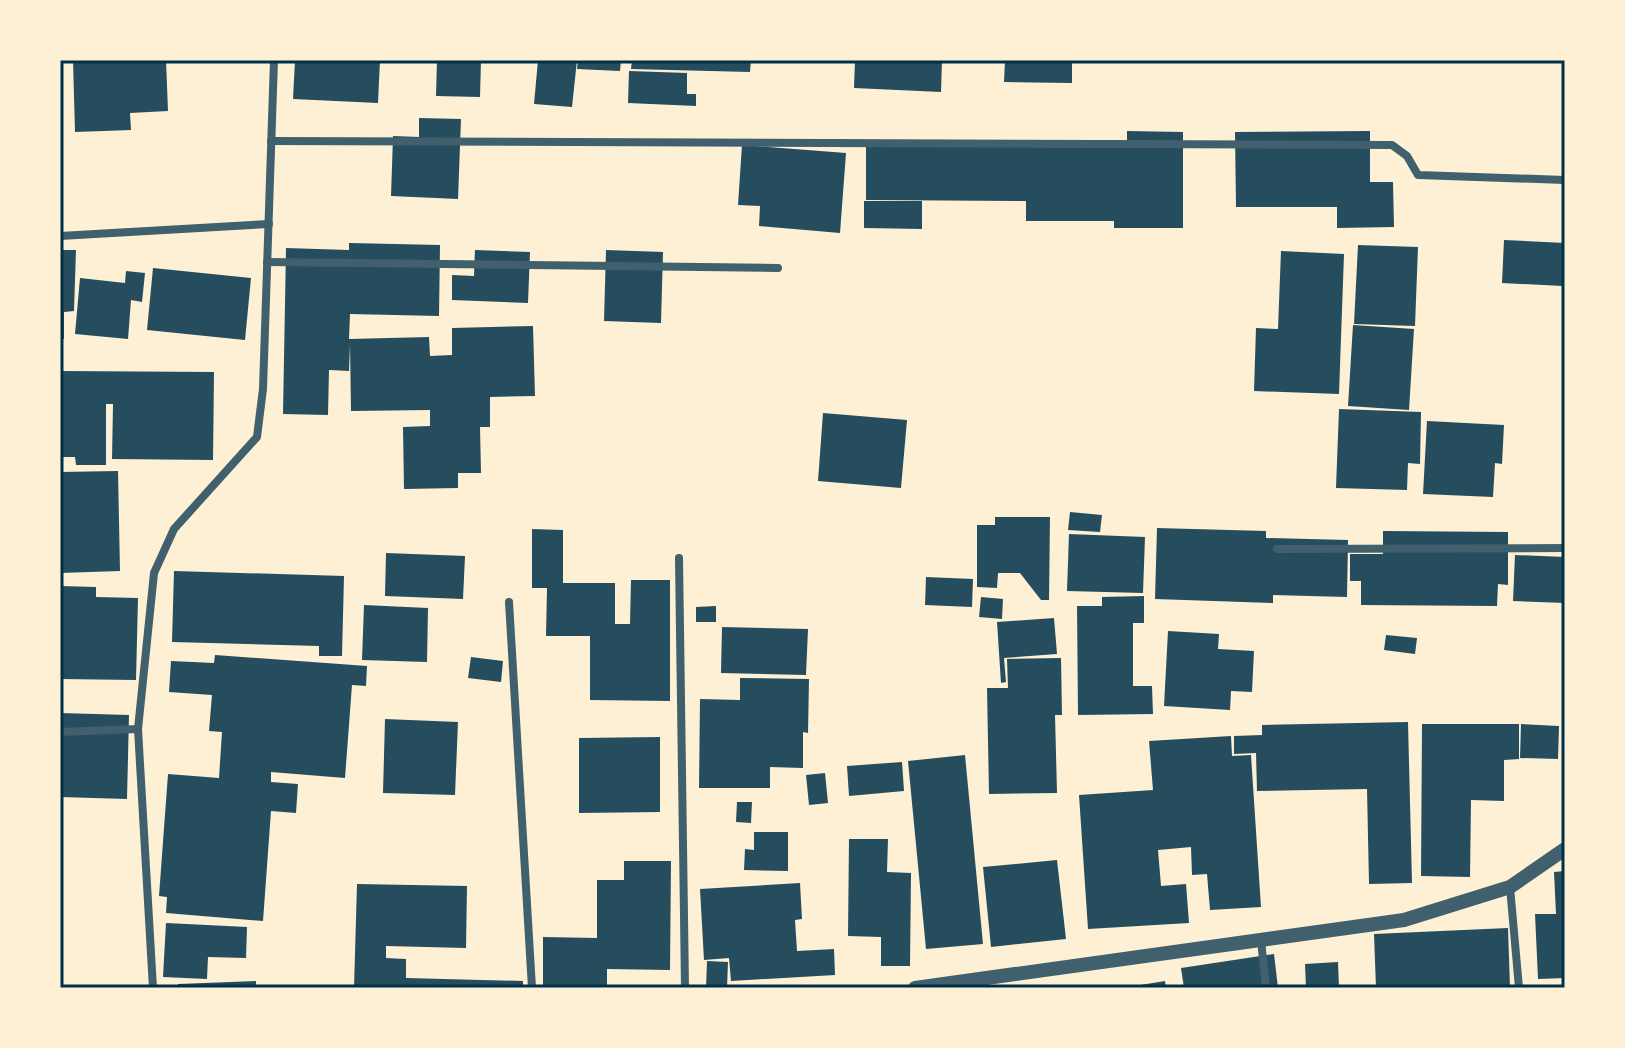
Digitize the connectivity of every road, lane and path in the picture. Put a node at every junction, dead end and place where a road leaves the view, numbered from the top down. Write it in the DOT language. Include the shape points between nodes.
graph roads {
  1 [pos="274,60"];
  2 [pos="271,141"];
  3 [pos="1565,180"];
  4 [pos="269,224"];
  5 [pos="60,236"];
  6 [pos="267,262"];
  7 [pos="778,268"];
  8 [pos="1565,548"];
  9 [pos="1277,549"];
  10 [pos="679,558"];
  11 [pos="509,602"];
  12 [pos="138,729"];
  13 [pos="60,732"];
  14 [pos="1565,849"];
  15 [pos="1510,887"];
  16 [pos="1261,940"];
  17 [pos="936,986"];
  18 [pos="153,988"];
  19 [pos="532,988"];
  20 [pos="685,988"];
  21 [pos="915,988"];
  22 [pos="1266,988"];
  23 [pos="1519,988"];
  1 -- 2 [label="street"];
  2 -- 3 [label="street" via="1392,145 1407,156 1418,175"];
  2 -- 4 [label="street"];
  4 -- 5 [label="street"];
  4 -- 6 [label="street"];
  6 -- 7 [label="street"];
  6 -- 12 [label="street" via="257,437 174,529 154,573"];
  8 -- 9 [label="street"];
  10 -- 20 [label="street"];
  11 -- 19 [label="street"];
  12 -- 13 [label="street"];
  12 -- 18 [label="street"];
  14 -- 15 [label="street"];
  15 -- 16 [label="street" via="1404,920"];
  15 -- 23 [label="street"];
  16 -- 17 [label="street"];
  16 -- 22 [label="street"];
  17 -- 21 [label="street"];
}
